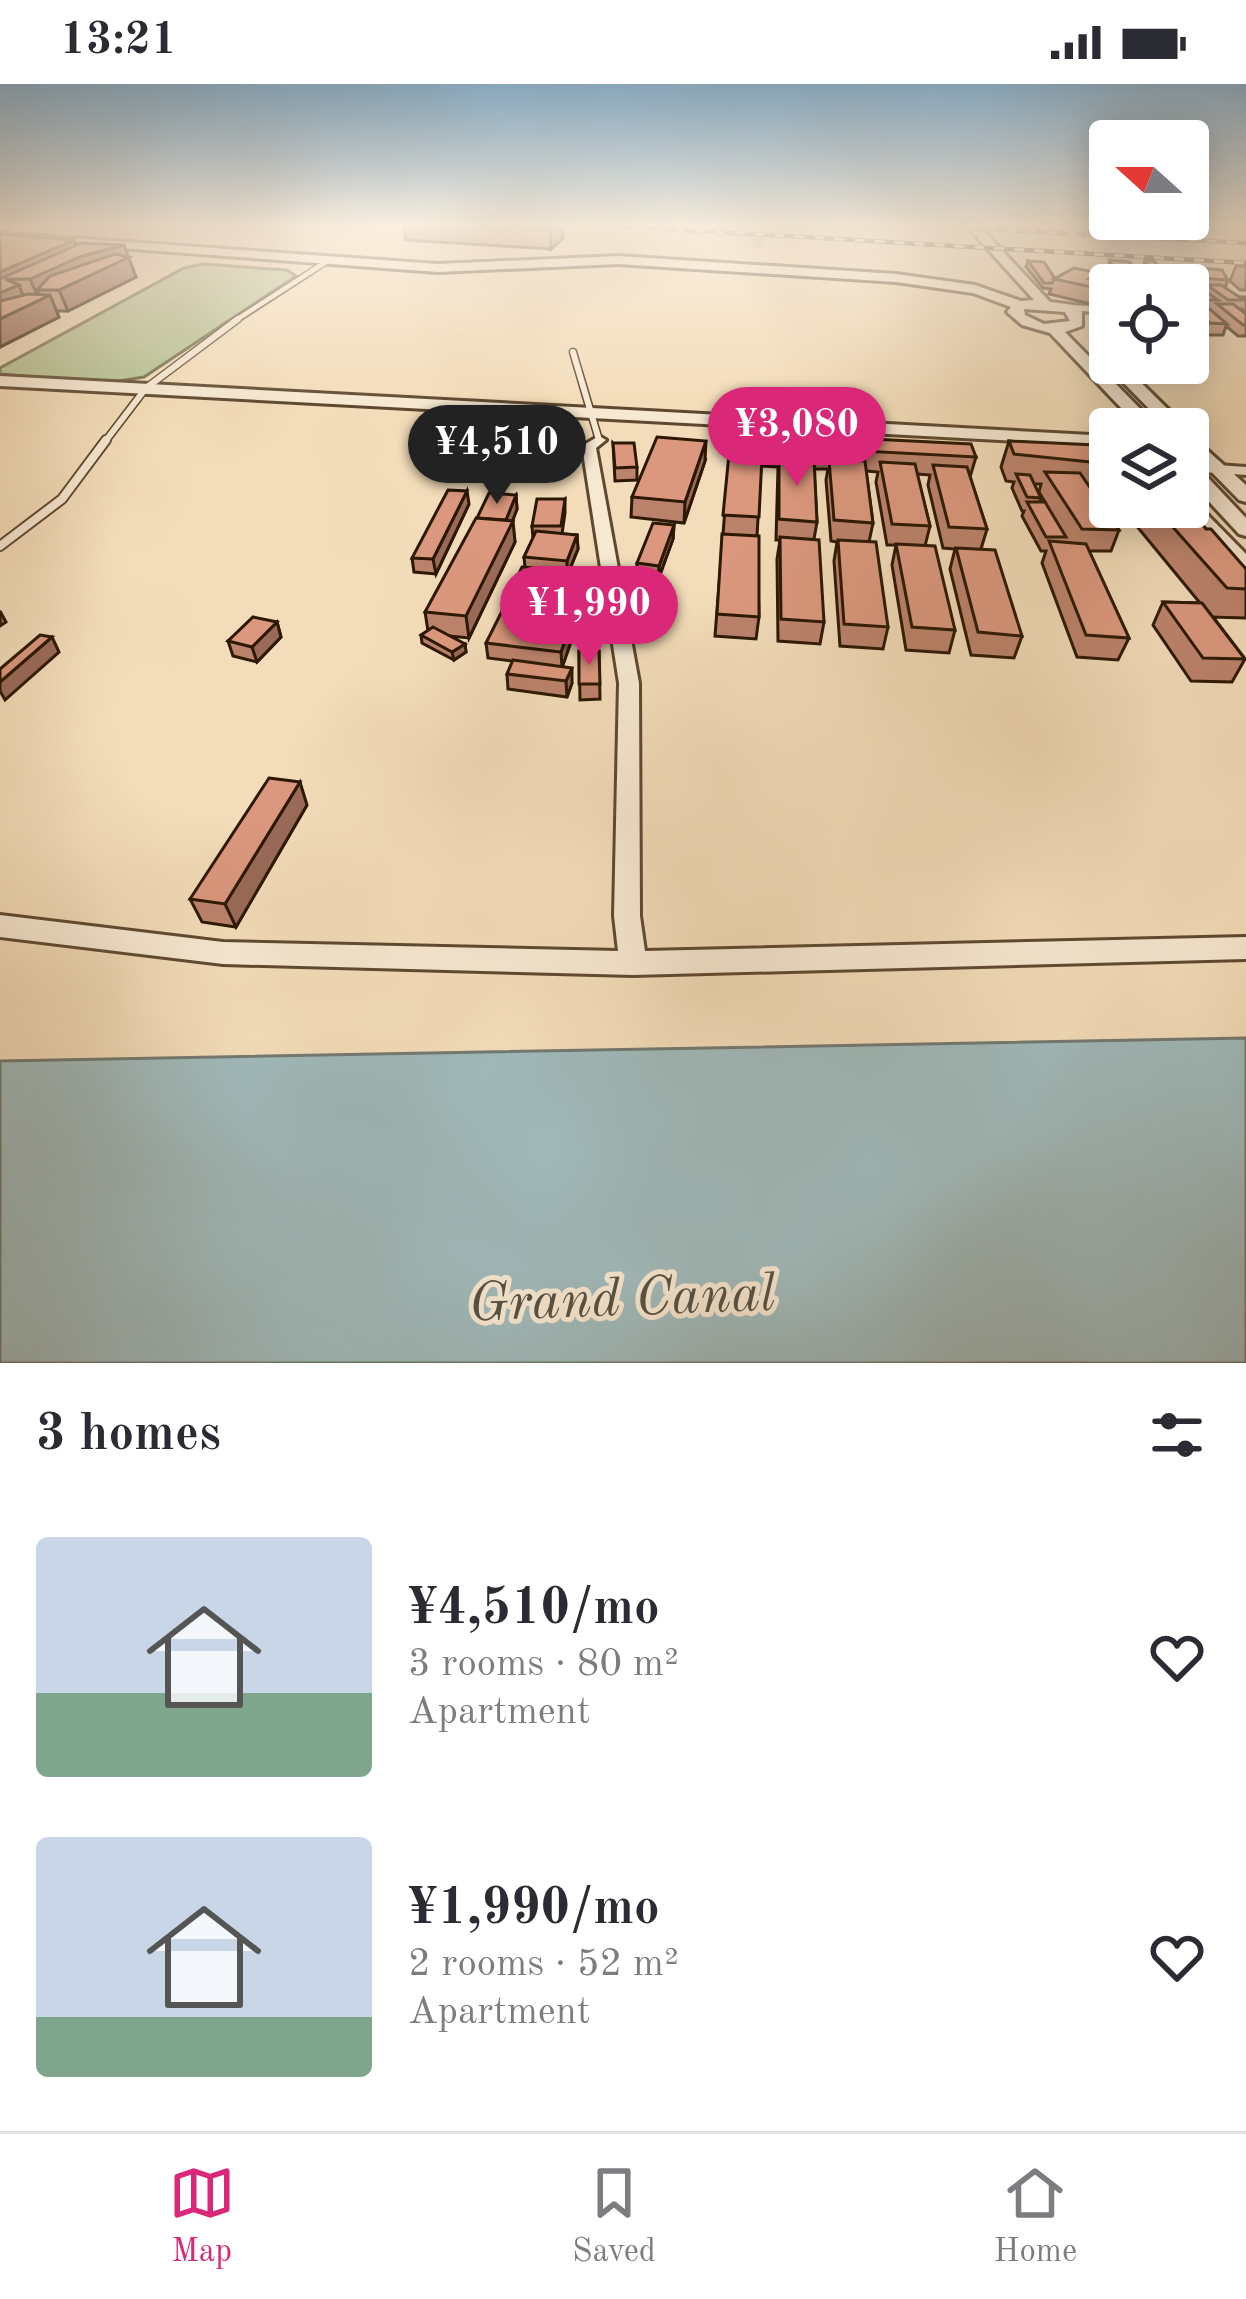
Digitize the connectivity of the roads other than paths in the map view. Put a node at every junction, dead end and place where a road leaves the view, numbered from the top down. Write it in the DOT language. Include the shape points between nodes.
graph roads {
  1 [pos="289,286"];
  2 [pos="926,286"];
  3 [pos="1010,286"];
  4 [pos="1013,286"];
  5 [pos="1027,306"];
  6 [pos="1069,308"];
  7 [pos="1089,309"];
  8 [pos="1062,328"];
  9 [pos="1089,347"];
  10 [pos="573,352"];
  11 [pos="0,381"];
  12 [pos="1131,384"];
  13 [pos="146,388"];
  14 [pos="0,396"];
  15 [pos="131,404"];
  16 [pos="1132,408"];
  17 [pos="1152,408"];
  18 [pos="595,426"];
  19 [pos="1089,439"];
  20 [pos="1089,454"];
  21 [pos="1209,458"];
  22 [pos="1209,466"];
  23 [pos="1245,470"];
  24 [pos="1209,476"];
  25 [pos="1246,496"];
  26 [pos="1209,525"];
  27 [pos="1246,530"];
  28 [pos="0,546"];
  29 [pos="1246,564"];
  30 [pos="0,926"];
  31 [pos="1246,948"];
  32 [pos="633,963"];
  1 -- 13 [label="lane"];
  2 -- 5 [label="street"];
  3 -- 5 [label="street"];
  4 -- 5 [label="street"];
  5 -- 6 [label="street"];
  5 -- 8 [label="street" via="1027,324"];
  6 -- 7 [label="street"];
  6 -- 8 [label="street" via="1077,315"];
  8 -- 9 [label="street"];
  8 -- 16 [label="street"];
  10 -- 18 [label="lane"];
  11 -- 13 [label="street"];
  12 -- 17 [label="street"];
  13 -- 15 [label="lane"];
  13 -- 18 [label="street"];
  14 -- 15 [label="street"];
  15 -- 18 [label="street"];
  15 -- 28 [label="lane" via="62,499"];
  18 -- 19 [label="street"];
  18 -- 20 [label="street"];
  18 -- 32 [label="street" via="589,446 629,683"];
  21 -- 23 [label="street"];
  22 -- 25 [label="street"];
  24 -- 27 [label="street"];
  26 -- 29 [label="street"];
  30 -- 32 [label="street" via="223,953"];
  31 -- 32 [label="street"];
}
